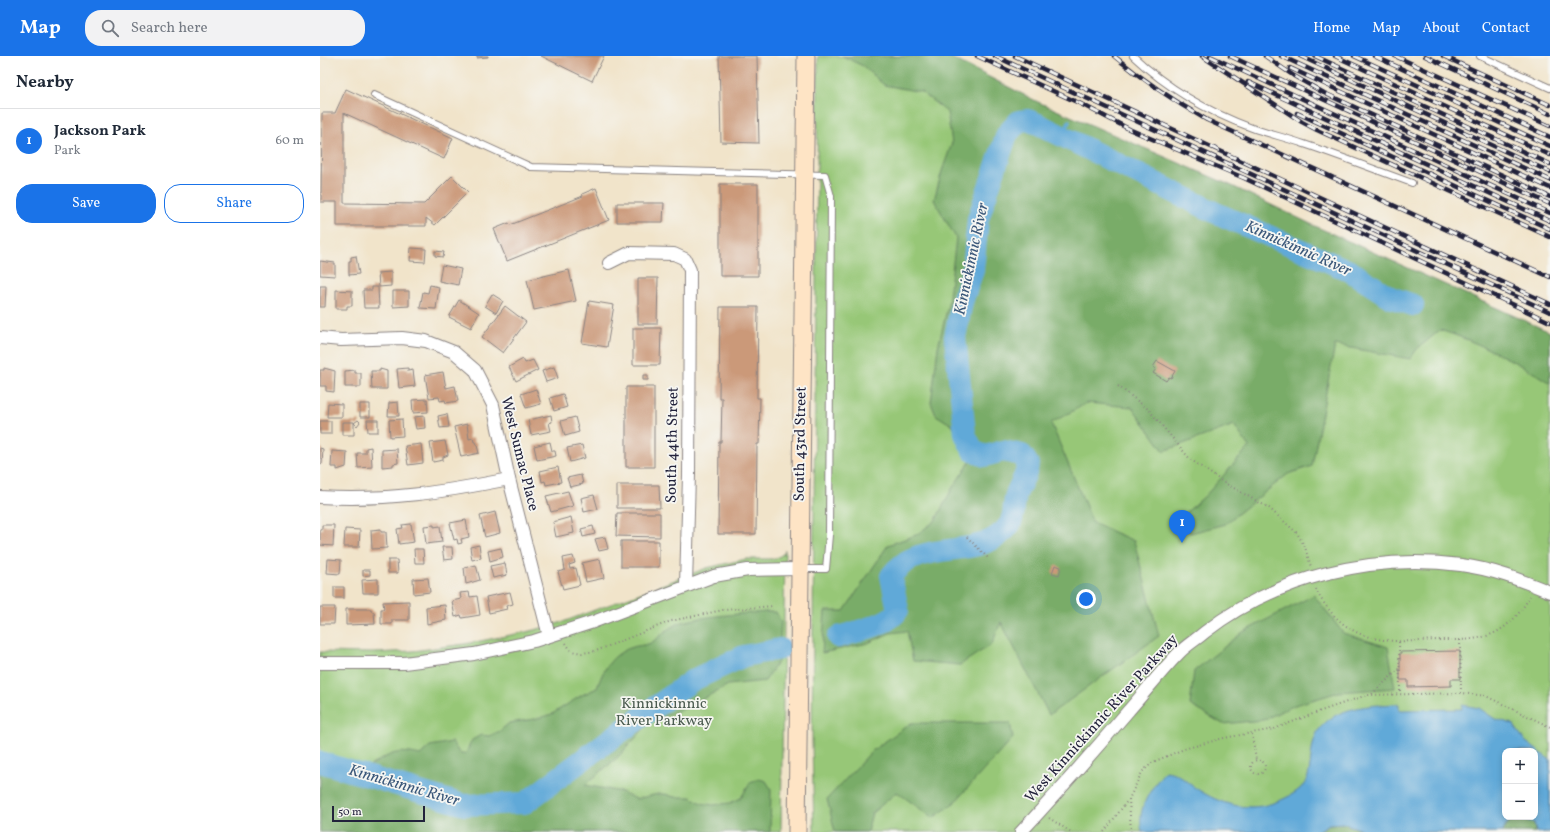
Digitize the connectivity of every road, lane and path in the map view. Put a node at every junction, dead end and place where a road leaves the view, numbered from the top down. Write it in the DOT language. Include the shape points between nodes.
graph roads {
  1 [pos="806,56"];
  2 [pos="1133,56"];
  3 [pos="1480,56"];
  4 [pos="1550,88"];
  5 [pos="374,95"];
  6 [pos="805,174"];
  7 [pos="1412,183"];
  8 [pos="609,263"];
  9 [pos="320,338"];
  10 [pos="1118,386"];
  11 [pos="509,479"];
  12 [pos="320,497"];
  13 [pos="967,537"];
  14 [pos="988,558"];
  15 [pos="799,569"];
  16 [pos="1313,576"];
  17 [pos="686,586"];
  18 [pos="1535,586"];
  19 [pos="1550,592"];
  20 [pos="774,606"];
  21 [pos="549,636"];
  22 [pos="1460,640"];
  23 [pos="1399,642"];
  24 [pos="566,643"];
  25 [pos="320,663"];
  26 [pos="1399,669"];
  27 [pos="1400,693"];
  28 [pos="1460,693"];
  29 [pos="1371,695"];
  30 [pos="1550,727"];
  31 [pos="1252,734"];
  32 [pos="1256,760"];
  33 [pos="1129,799"];
  34 [pos="1039,812"];
  35 [pos="798,832"];
  36 [pos="1021,832"];
  37 [pos="1071,832"];
  38 [pos="1104,832"];
  39 [pos="1131,832"];
  1 -- 6 [label="main road, South 43rd Street"];
  2 -- 7 [label="lane" via="1181,94 1219,114 1252,128 1302,143"];
  3 -- 4 [label="lane"];
  5 -- 6 [label="lane" via="531,167"];
  6 -- 15 [label="main road, South 43rd Street"];
  6 -- 15 [label="lane" via="825,175 831,196 829,535 826,570"];
  8 -- 17 [label="street, South 44th Street" via="629,253 674,254 685,259 690,270"];
  9 -- 11 [label="street, West Sumac Place" via="402,338 426,341 454,352 475,370 493,405"];
  10 -- 16 [label="path" via="1148,409 1190,459 1223,482 1269,508 1297,533 1305,546"];
  11 -- 12 [label="street" via="437,493 358,499"];
  11 -- 21 [label="street, West Sumac Place"];
  13 -- 14 [label="path"];
  15 -- 17 [label="street" via="736,572 714,576"];
  15 -- 35 [label="main road, South 43rd Street"];
  16 -- 18 [label="street, West Kinnickinnic River Parkway" via="1363,566 1413,562 1462,565 1509,576"];
  16 -- 23 [label="path" via="1324,603 1348,628 1367,636"];
  16 -- 34 [label="street, West Kinnickinnic River Parkway" via="1272,592 1228,614 1181,651"];
  17 -- 21 [label="street"];
  18 -- 19 [label="street, West Kinnickinnic River Parkway"];
  18 -- 22 [label="path" via="1520,612 1508,624 1493,634"];
  20 -- 24 [label="path" via="723,610 671,621 588,653 571,651"];
  21 -- 25 [label="street" via="474,654 404,663"];
  22 -- 23 [label="path"];
  22 -- 28 [label="path"];
  23 -- 26 [label="path"];
  26 -- 27 [label="path"];
  26 -- 29 [label="path"];
  27 -- 28 [label="path"];
  27 -- 29 [label="path"];
  28 -- 30 [label="path" via="1486,696"];
  29 -- 31 [label="path" via="1274,729"];
  31 -- 32 [label="path"];
  31 -- 33 [label="path" via="1224,738 1184,749 1153,762 1142,772"];
  32 -- 32 [label="path" via="1251,767 1252,771 1259,773 1264,765"];
  33 -- 38 [label="path"];
  33 -- 39 [label="path"];
  34 -- 36 [label="street, West Kinnickinnic River Parkway"];
  34 -- 37 [label="path"];
}
